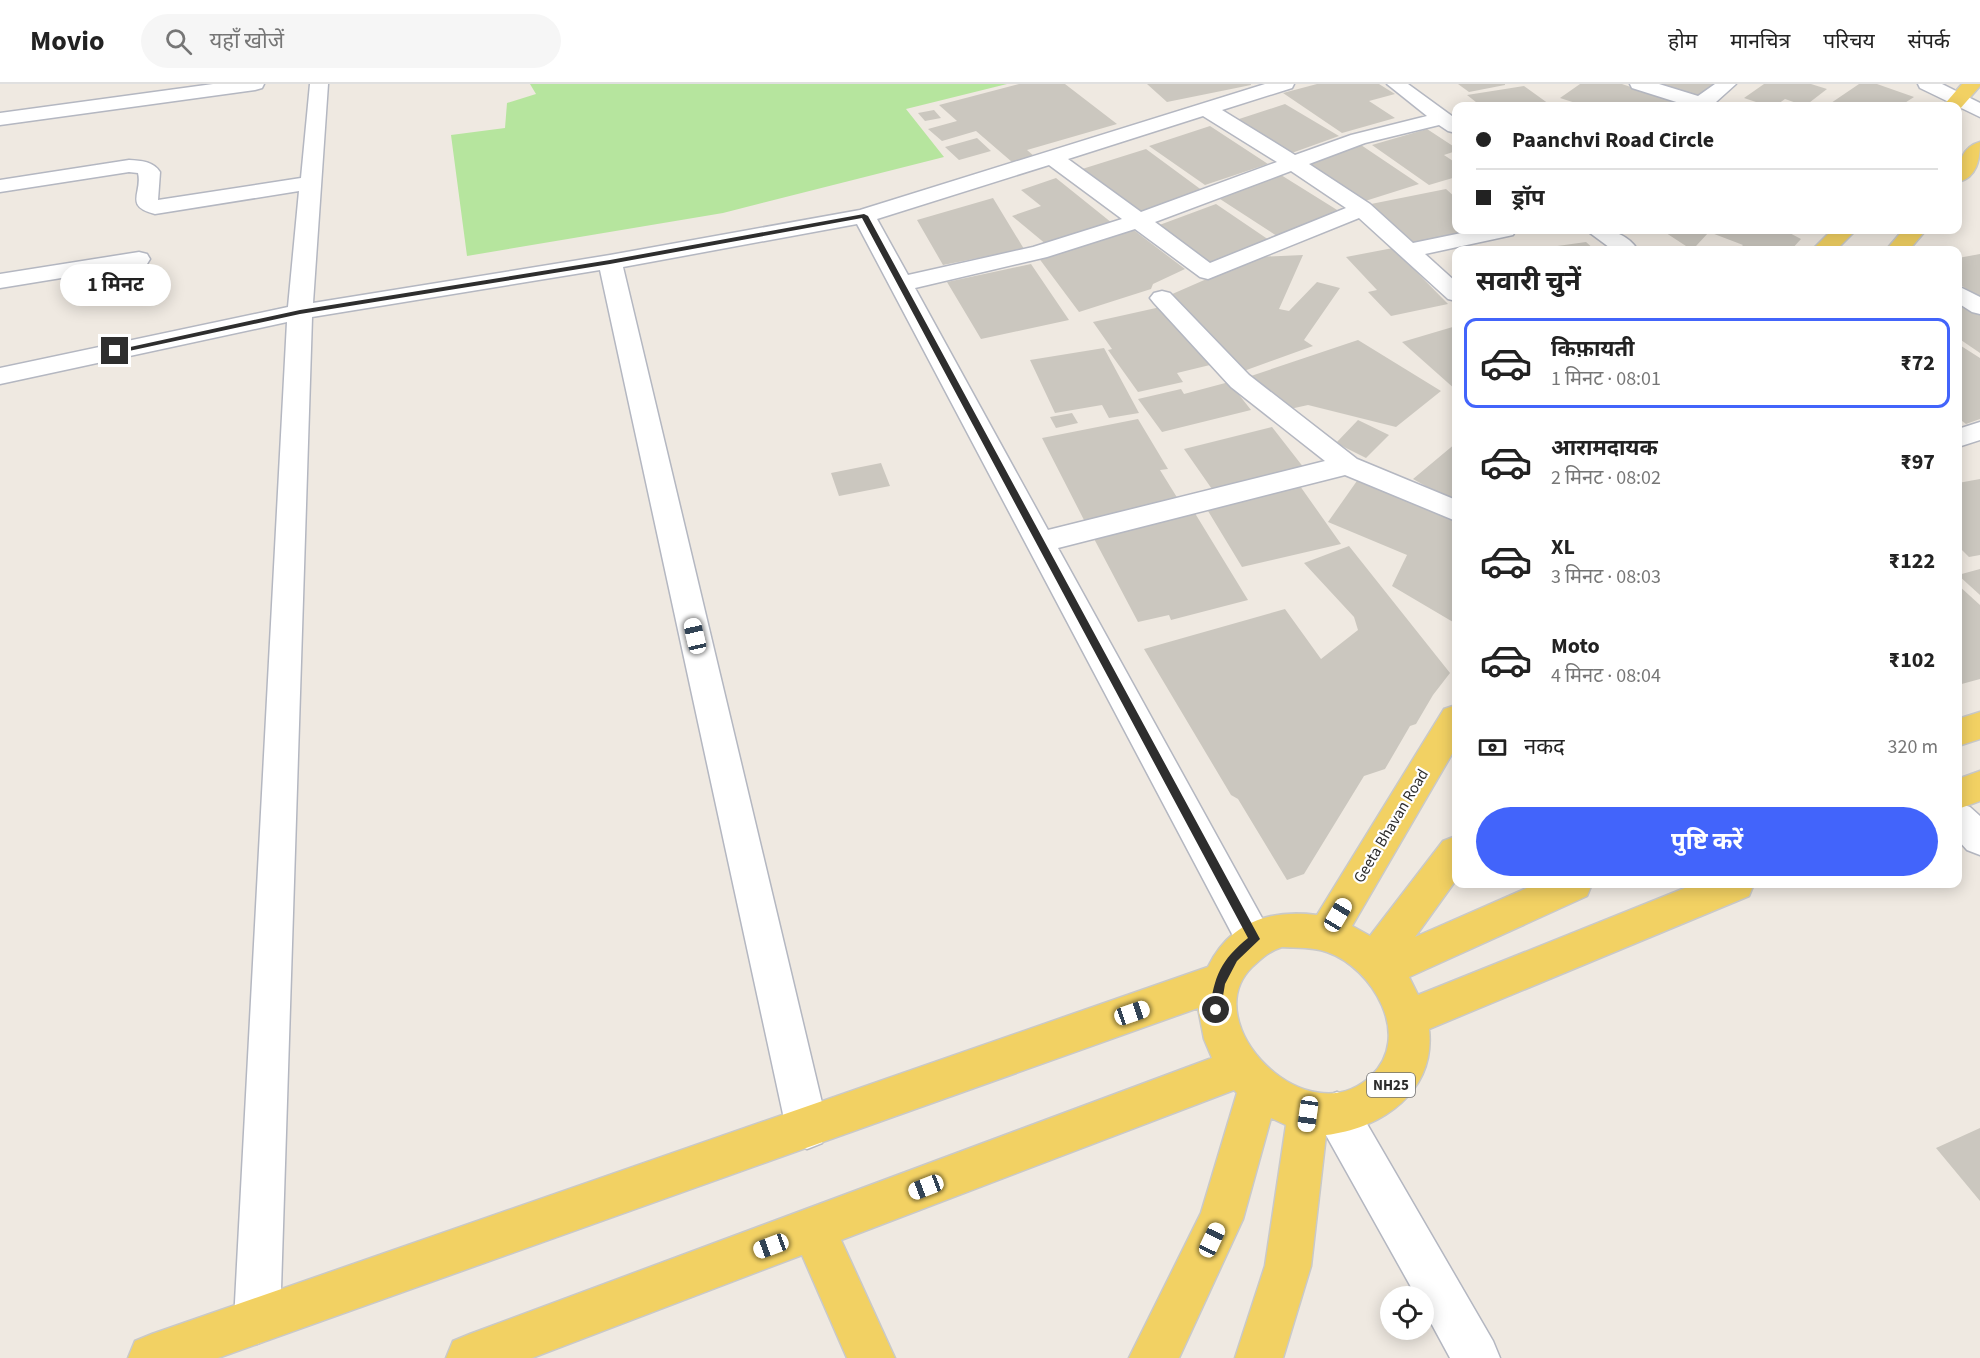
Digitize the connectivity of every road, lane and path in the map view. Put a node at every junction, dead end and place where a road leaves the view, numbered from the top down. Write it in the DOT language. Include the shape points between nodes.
graph roads {
  1 [pos="255,84"];
  2 [pos="1285,84"];
  3 [pos="1396,84"];
  4 [pos="1639,84"];
  5 [pos="1727,84"];
  6 [pos="1927,84"];
  7 [pos="1972,84"];
  8 [pos="327,85"];
  9 [pos="1691,102"];
  10 [pos="1707,102"];
  11 [pos="1953,102"];
  12 [pos="1955,102"];
  13 [pos="1962,105"];
  14 [pos="1206,109"];
  15 [pos="1980,111"];
  16 [pos="1,121"];
  17 [pos="1450,123"];
  18 [pos="1980,148"];
  19 [pos="1052,157"];
  20 [pos="1292,162"];
  21 [pos="1962,171"];
  22 [pos="311,183"];
  23 [pos="0,186"];
  24 [pos="1362,209"];
  25 [pos="864,216"];
  26 [pos="1138,221"];
  27 [pos="1486,234"];
  28 [pos="1603,234"];
  29 [pos="1841,234"];
  30 [pos="1912,234"];
  31 [pos="1621,246"];
  32 [pos="1827,246"];
  33 [pos="1901,246"];
  34 [pos="1410,250"];
  35 [pos="139,259"];
  36 [pos="610,262"];
  37 [pos="0,282"];
  38 [pos="901,284"];
  39 [pos="1452,290"];
  40 [pos="1962,296"];
  41 [pos="1162,298"];
  42 [pos="1980,307"];
  43 [pos="300,312"];
  44 [pos="0,376"];
  45 [pos="1980,431"];
  46 [pos="1962,437"];
  47 [pos="1347,465"];
  48 [pos="1452,509"];
  49 [pos="1040,542"];
  50 [pos="1452,725"];
  51 [pos="1980,725"];
  52 [pos="1962,732"];
  53 [pos="1980,786"];
  54 [pos="1962,793"];
  55 [pos="1962,822"];
  56 [pos="1980,839"];
  57 [pos="1452,858"];
  58 [pos="1564,888"];
  59 [pos="1726,888"];
  60 [pos="1326,935"];
  61 [pos="1254,939"];
  62 [pos="1379,966"];
  63 [pos="1219,982"];
  64 [pos="1408,1018"];
  65 [pos="1249,1078"];
  66 [pos="1323,1113"];
  67 [pos="807,1128"];
  68 [pos="814,1230"];
  69 [pos="257,1321"];
  70 [pos="152,1358"];
  71 [pos="470,1358"];
  72 [pos="870,1358"];
  73 [pos="1153,1358"];
  74 [pos="1258,1358"];
  75 [pos="1476,1358"];
  1 -- 16 [label="street"];
  2 -- 14 [label="street"];
  3 -- 17 [label="street"];
  4 -- 9 [label="street"];
  5 -- 10 [label="street"];
  6 -- 11 [label="street"];
  7 -- 12 [label="main road"];
  8 -- 22 [label="street"];
  13 -- 15 [label="street"];
  14 -- 19 [label="street"];
  14 -- 20 [label="street"];
  17 -- 20 [label="street" via="1358,139"];
  18 -- 21 [label="main road"];
  19 -- 25 [label="street"];
  19 -- 26 [label="street"];
  20 -- 24 [label="street"];
  20 -- 26 [label="street"];
  22 -- 23 [label="street" via="154,207 146,202 150,172 143,167"];
  22 -- 43 [label="street"];
  24 -- 26 [label="street" via="1208,272"];
  24 -- 34 [label="street"];
  25 -- 36 [label="street"];
  25 -- 38 [label="street"];
  26 -- 38 [label="street" via="1039,252"];
  27 -- 34 [label="street"];
  28 -- 31 [label="street"];
  29 -- 32 [label="main road"];
  30 -- 33 [label="main road"];
  34 -- 39 [label="street"];
  35 -- 37 [label="street"];
  36 -- 43 [label="street"];
  36 -- 67 [label="street"];
  38 -- 49 [label="street"];
  40 -- 42 [label="street"];
  41 -- 47 [label="street" via="1240,381"];
  43 -- 44 [label="street"];
  43 -- 69 [label="street"];
  45 -- 46 [label="street"];
  47 -- 48 [label="street"];
  47 -- 49 [label="street"];
  49 -- 61 [label="street"];
  50 -- 60 [label="main road, Geeta Bhavan Road"];
  51 -- 52 [label="main road"];
  53 -- 54 [label="main road"];
  55 -- 56 [label="street"];
  57 -- 62 [label="main road"];
  58 -- 62 [label="main road"];
  59 -- 64 [label="main road"];
  60 -- 61 [label="main road, NH25" via="1282,930"];
  60 -- 62 [label="main road, NH25" via="1363,951"];
  61 -- 63 [label="main road, NH25" via="1233,957"];
  62 -- 64 [label="main road, NH25" via="1398,992"];
  63 -- 65 [label="main road, NH25" via="1216,1010 1223,1040"];
  63 -- 67 [label="main road"];
  64 -- 66 [label="main road, NH25" via="1409,1045 1402,1071 1387,1091 1365,1106"];
  65 -- 66 [label="main road"];
  65 -- 68 [label="main road"];
  65 -- 73 [label="main road" via="1221,1219"];
  66 -- 74 [label="main road" via="1288,1266"];
  66 -- 75 [label="street"];
  67 -- 69 [label="main road"];
  68 -- 71 [label="main road"];
  68 -- 72 [label="main road"];
  69 -- 70 [label="main road"];
}
